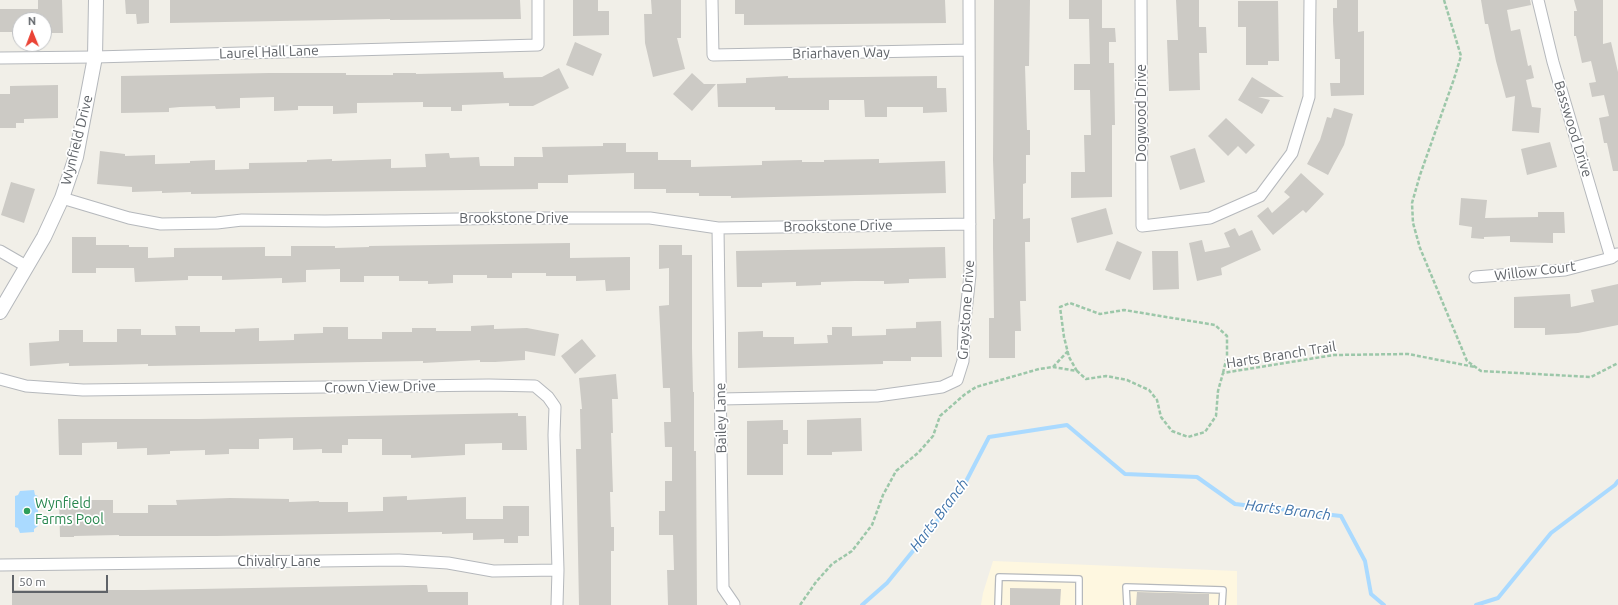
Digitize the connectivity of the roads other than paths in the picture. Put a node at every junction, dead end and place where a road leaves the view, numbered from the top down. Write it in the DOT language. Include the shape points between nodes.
graph roads {
  1 [pos="96,0"];
  2 [pos="538,0"];
  3 [pos="712,0"];
  4 [pos="969,0"];
  5 [pos="1141,0"];
  6 [pos="1310,0"];
  7 [pos="1538,0"];
  8 [pos="969,50"];
  9 [pos="95,57"];
  10 [pos="0,58"];
  11 [pos="62,198"];
  12 [pos="970,224"];
  13 [pos="718,228"];
  14 [pos="0,251"];
  15 [pos="1615,256"];
  16 [pos="26,266"];
  17 [pos="1475,277"];
  18 [pos="0,312"];
  19 [pos="0,380"];
  20 [pos="720,400"];
  21 [pos="0,565"];
  22 [pos="558,570"];
  23 [pos="734,604"];
  24 [pos="557,605"];
  25 [pos="998,605"];
  26 [pos="1079,605"];
  27 [pos="1127,605"];
  28 [pos="1222,605"];
  1 -- 9 [label="street, Wynfield Drive"];
  2 -- 9 [label="street, Laurel Hall Lane" via="538,45"];
  3 -- 8 [label="street, Briarhaven Way" via="713,55"];
  4 -- 8 [label="street, Graystone Drive"];
  5 -- 6 [label="street, Dogwood Drive" via="1142,226 1210,218 1260,196 1292,153 1309,97"];
  7 -- 15 [label="street, Basswood Drive" via="1553,62"];
  8 -- 12 [label="street, Graystone Drive"];
  9 -- 10 [label="street, Laurel Hall Lane"];
  9 -- 11 [label="street, Wynfield Drive" via="76,157"];
  11 -- 13 [label="street, Brookstone Drive" via="129,218 161,224 242,220 650,218"];
  11 -- 16 [label="street, Wynfield Drive" via="44,237"];
  12 -- 13 [label="street, Brookstone Drive"];
  12 -- 20 [label="street, Graystone Drive" via="970,275 963,361 957,380 942,387 877,396"];
  13 -- 20 [label="street, Bailey Lane"];
  14 -- 16 [label="street"];
  15 -- 17 [label="street, Willow Court" via="1565,270"];
  16 -- 18 [label="street, Wynfield Drive"];
  19 -- 22 [label="street, Crown View Drive" via="26,386 83,390 535,386 555,407"];
  20 -- 23 [label="street, Bailey Lane" via="723,588"];
  21 -- 22 [label="street, Chivalry Lane" via="399,560 448,563 493,571"];
  22 -- 24 [label="street, Crown View Drive"];
  25 -- 26 [label="lane" via="999,577 1079,579"];
  27 -- 28 [label="lane" via="1126,587 1223,590"];
}
